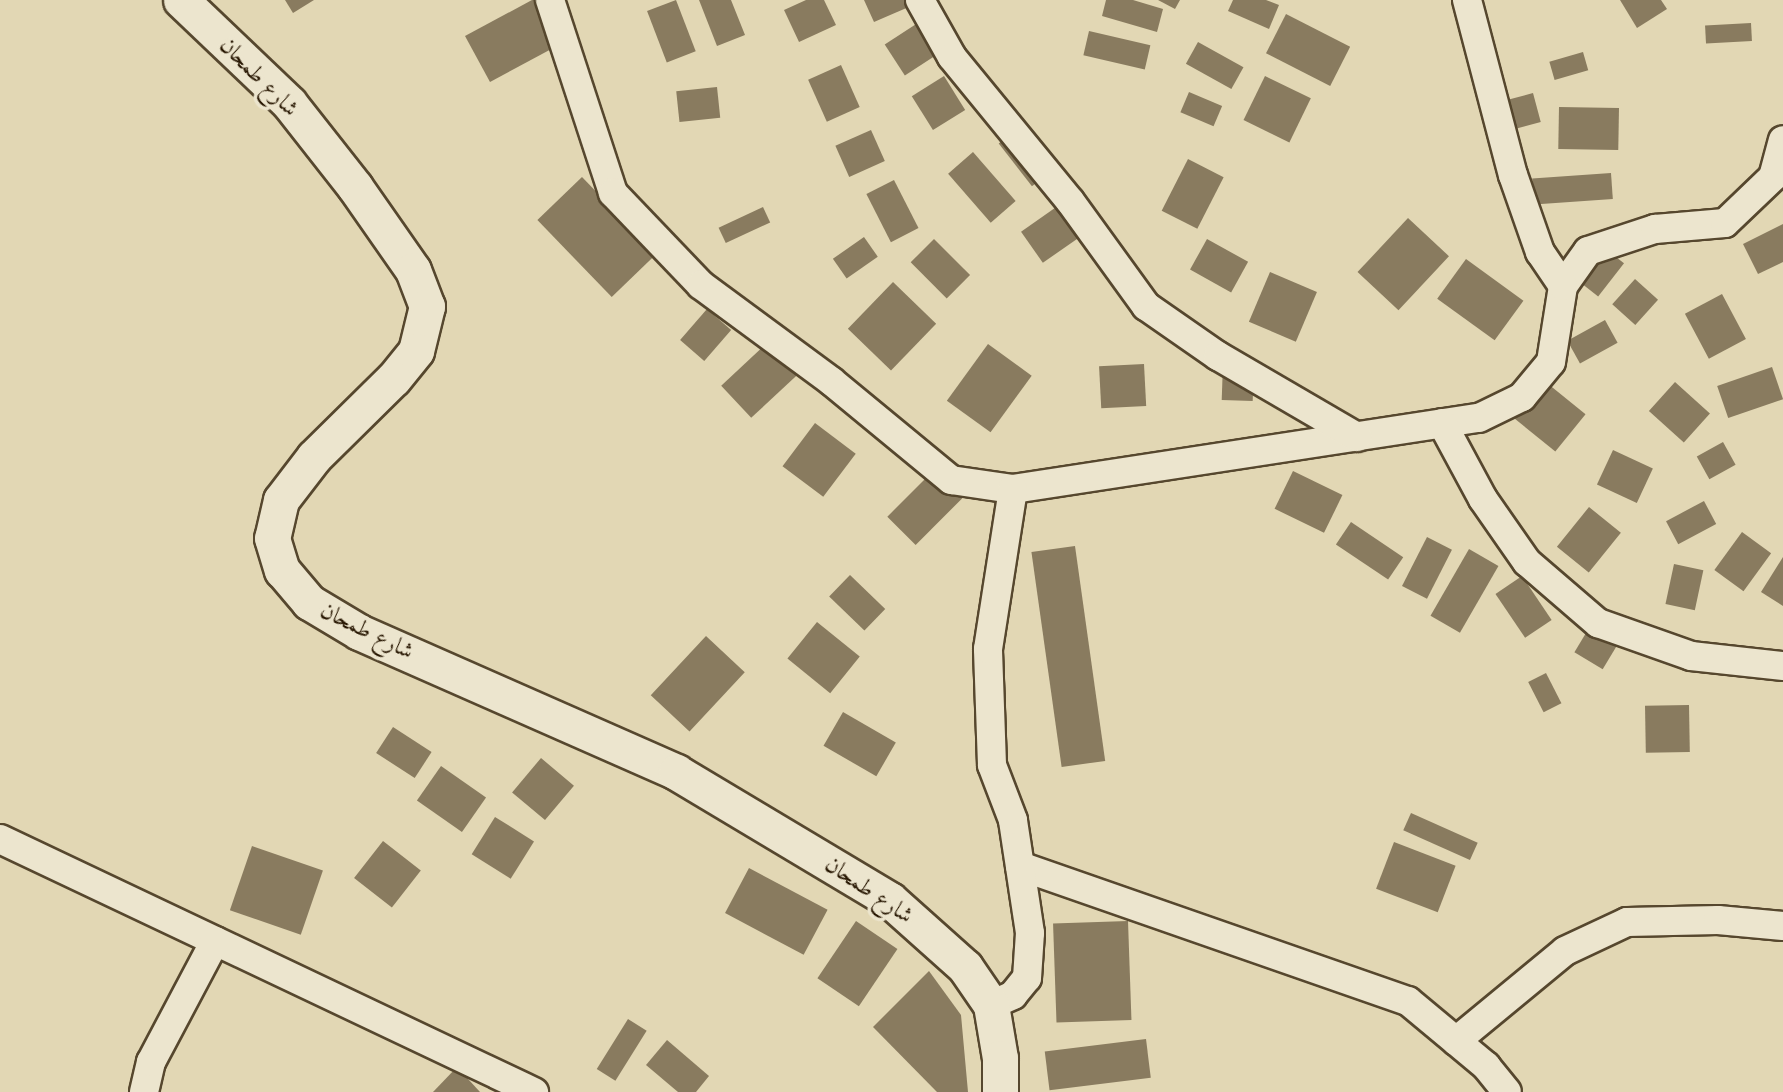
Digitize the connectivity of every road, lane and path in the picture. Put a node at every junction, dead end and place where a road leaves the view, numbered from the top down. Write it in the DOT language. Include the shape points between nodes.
graph roads {
  1 [pos="181,0"];
  2 [pos="550,0"];
  3 [pos="920,0"];
  4 [pos="1467,0"];
  5 [pos="1783,141"];
  6 [pos="1563,286"];
  7 [pos="1442,423"];
  8 [pos="1357,437"];
  9 [pos="1013,489"];
  10 [pos="1783,666"];
  11 [pos="0,839"];
  12 [pos="1020,866"];
  13 [pos="1783,926"];
  14 [pos="215,941"];
  15 [pos="990,1005"];
  16 [pos="1456,1041"];
  17 [pos="526,1090"];
  18 [pos="144,1092"];
  19 [pos="1000,1092"];
  20 [pos="1507,1092"];
  1 -- 15 [label="street, شارع طمحان" via="289,103 414,270 427,306 416,351 313,457 281,500 272,538 282,570 309,602 359,632 676,772 869,887 931,934 965,967"];
  2 -- 9 [label="street" via="613,193 701,285 831,381 951,480"];
  3 -- 8 [label="street" via="952,57 1070,201 1146,306 1218,356"];
  4 -- 6 [label="street" via="1513,175 1540,252"];
  5 -- 6 [label="street" via="1773,177 1725,223 1655,229 1588,251"];
  6 -- 7 [label="street" via="1551,362 1522,397 1479,418"];
  7 -- 8 [label="street"];
  7 -- 10 [label="street" via="1483,499 1527,562 1598,623 1691,656"];
  8 -- 9 [label="street"];
  9 -- 12 [label="street" via="988,649 992,765 1013,820"];
  11 -- 14 [label="street"];
  12 -- 15 [label="street" via="1030,933 1027,978 1013,995"];
  12 -- 16 [label="street" via="1408,1001"];
  13 -- 16 [label="street" via="1718,920 1627,922 1565,951"];
  14 -- 17 [label="street"];
  14 -- 18 [label="street" via="151,1062"];
  15 -- 19 [label="street, شارع طمحان" via="1000,1058"];
  16 -- 20 [label="street" via="1486,1066"];
}
